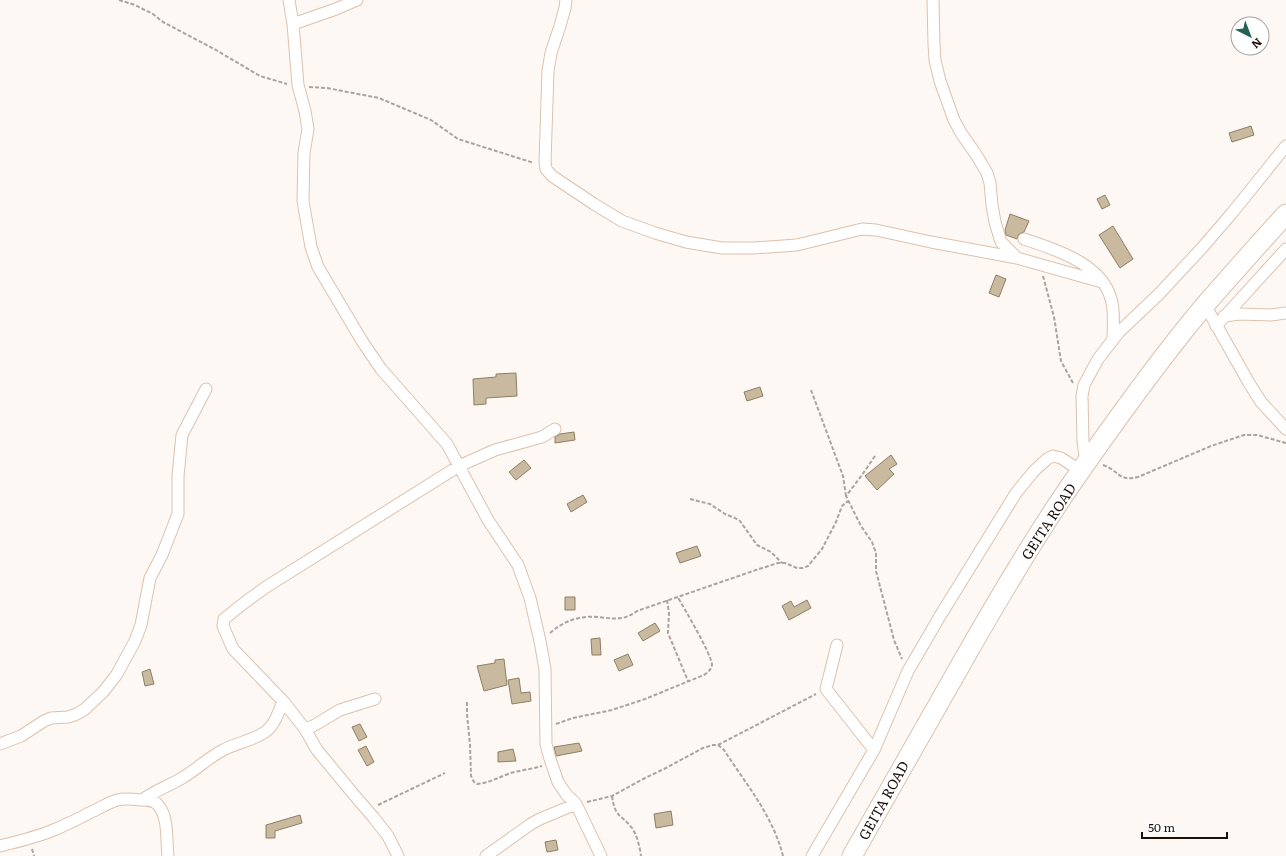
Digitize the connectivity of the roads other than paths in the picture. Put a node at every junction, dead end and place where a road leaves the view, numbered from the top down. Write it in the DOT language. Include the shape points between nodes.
graph roads {
  1 [pos="288,0"];
  2 [pos="357,0"];
  3 [pos="566,0"];
  4 [pos="933,0"];
  5 [pos="293,24"];
  6 [pos="1286,146"];
  7 [pos="1286,214"];
  8 [pos="1024,239"];
  9 [pos="1286,249"];
  10 [pos="1017,258"];
  11 [pos="1102,282"];
  12 [pos="1205,305"];
  13 [pos="1286,313"];
  14 [pos="1224,316"];
  15 [pos="1216,326"];
  16 [pos="1113,339"];
  17 [pos="206,389"];
  18 [pos="555,429"];
  19 [pos="1286,429"];
  20 [pos="459,466"];
  21 [pos="1083,468"];
  22 [pos="837,644"];
  23 [pos="375,699"];
  24 [pos="283,701"];
  25 [pos="305,729"];
  26 [pos="0,744"];
  27 [pos="874,750"];
  28 [pos="142,800"];
  29 [pos="576,804"];
  30 [pos="0,846"];
  31 [pos="168,856"];
  32 [pos="398,856"];
  33 [pos="486,856"];
  34 [pos="601,856"];
  35 [pos="812,856"];
  36 [pos="852,856"];
  1 -- 5 [label="street"];
  2 -- 5 [label="street"];
  3 -- 10 [label="street" via="548,71 546,169 552,176 622,221 686,242 722,248 797,245 862,229"];
  4 -- 10 [label="street" via="935,60 940,81 954,120 987,173 1001,242"];
  5 -- 20 [label="street" via="298,86 308,129 304,153 303,201 311,247 318,267 381,369 447,444"];
  6 -- 16 [label="street" via="1201,249"];
  7 -- 12 [label="highway, GEITA ROAD"];
  8 -- 11 [label="street" via="1050,247 1079,261"];
  9 -- 14 [label="street"];
  10 -- 11 [label="street"];
  11 -- 16 [label="street" via="1112,301"];
  12 -- 15 [label="street"];
  12 -- 21 [label="highway, GEITA ROAD" via="1152,372"];
  13 -- 14 [label="street"];
  14 -- 15 [label="street"];
  15 -- 19 [label="street" via="1261,402"];
  16 -- 21 [label="street" via="1098,359 1084,385"];
  17 -- 26 [label="street" via="182,434 178,514 150,578 141,625 135,641 117,674 86,709 68,717 44,720 21,736"];
  18 -- 20 [label="street" via="542,438 501,448"];
  20 -- 24 [label="street" via="266,587 224,619 223,626 233,649"];
  20 -- 29 [label="street" via="488,520 518,565 530,598 545,669 546,744 558,782"];
  21 -- 27 [label="street" via="1053,456 1034,471 1016,494 908,671"];
  21 -- 36 [label="highway, GEITA ROAD" via="991,611"];
  22 -- 27 [label="street" via="826,689"];
  23 -- 25 [label="street" via="340,710"];
  24 -- 25 [label="street"];
  24 -- 28 [label="street" via="273,724 265,732 224,749 182,779"];
  25 -- 32 [label="street" via="317,750 388,836"];
  27 -- 35 [label="street"];
  28 -- 30 [label="street" via="118,800 55,829"];
  28 -- 31 [label="street" via="157,804 163,813"];
  29 -- 33 [label="street" via="540,819"];
  29 -- 34 [label="street"];
}
